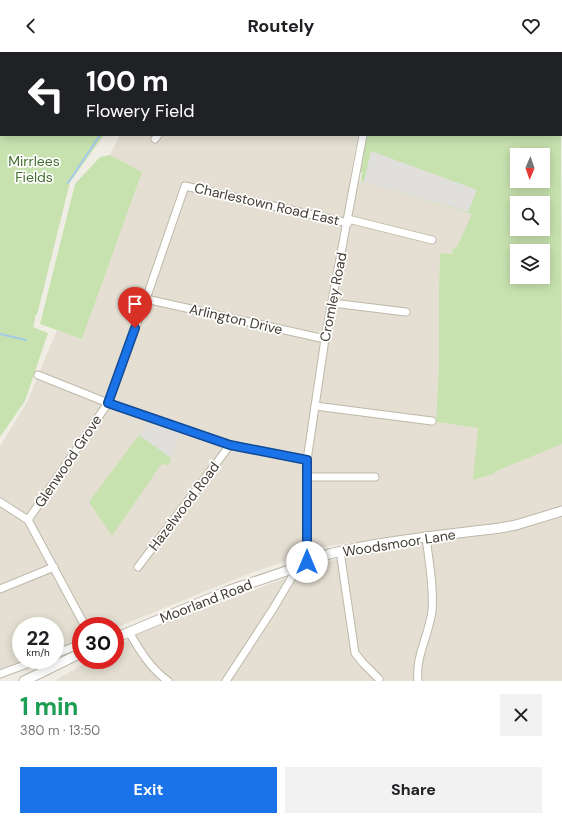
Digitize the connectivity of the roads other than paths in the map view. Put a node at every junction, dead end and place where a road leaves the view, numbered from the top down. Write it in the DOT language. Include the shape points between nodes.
graph roads {
  1 [pos="363,136"];
  2 [pos="185,186"];
  3 [pos="348,221"];
  4 [pos="432,240"];
  5 [pos="146,298"];
  6 [pos="332,303"];
  7 [pos="406,312"];
  8 [pos="325,339"];
  9 [pos="38,375"];
  10 [pos="108,403"];
  11 [pos="315,406"];
  12 [pos="432,421"];
  13 [pos="230,445"];
  14 [pos="307,460"];
  15 [pos="307,477"];
  16 [pos="375,478"];
  17 [pos="0,502"];
  18 [pos="562,511"];
  19 [pos="28,520"];
  20 [pos="426,537"];
  21 [pos="340,551"];
  22 [pos="307,562"];
  23 [pos="54,567"];
  24 [pos="138,567"];
  25 [pos="298,567"];
  26 [pos="0,589"];
  27 [pos="80,617"];
  28 [pos="129,632"];
  29 [pos="124,634"];
  30 [pos="72,657"];
  31 [pos="14,669"];
  32 [pos="0,674"];
  33 [pos="379,679"];
  34 [pos="24,681"];
  35 [pos="168,681"];
  36 [pos="226,681"];
  37 [pos="418,681"];
  1 -- 3 [label="street, Cromley Road"];
  2 -- 3 [label="street, Charlestown Road East"];
  2 -- 5 [label="street, Glenwood Grove"];
  3 -- 4 [label="street, Charlestown Road East"];
  3 -- 6 [label="street, Cromley Road"];
  5 -- 8 [label="street, Arlington Drive"];
  5 -- 10 [label="street, Glenwood Grove"];
  6 -- 7 [label="street"];
  6 -- 8 [label="street, Cromley Road"];
  8 -- 11 [label="street, Cromley Road"];
  9 -- 10 [label="street"];
  10 -- 13 [label="street"];
  10 -- 19 [label="street, Glenwood Grove"];
  11 -- 12 [label="street"];
  11 -- 14 [label="street, Cromley Road"];
  13 -- 14 [label="street"];
  13 -- 24 [label="street, Hazelwood Road"];
  14 -- 15 [label="street, Cromley Road"];
  15 -- 16 [label="street"];
  15 -- 22 [label="street, Cromley Road"];
  17 -- 19 [label="street"];
  18 -- 20 [label="street, Woodsmoor Lane" via="510,526"];
  19 -- 23 [label="street"];
  20 -- 21 [label="street, Woodsmoor Lane"];
  20 -- 37 [label="street" via="433,592 432,613 417,671"];
  21 -- 22 [label="street, Woodsmoor Lane"];
  21 -- 33 [label="street" via="356,653 363,664"];
  22 -- 25 [label="street, Woodsmoor Lane"];
  23 -- 26 [label="street"];
  23 -- 27 [label="street"];
  25 -- 28 [label="street, Moorland Road" via="230,590"];
  25 -- 36 [label="street"];
  28 -- 29 [label="street, Moorland Road"];
  28 -- 35 [label="street" via="157,673"];
  30 -- 34 [label="street"];
  31 -- 32 [label="street"];
}
